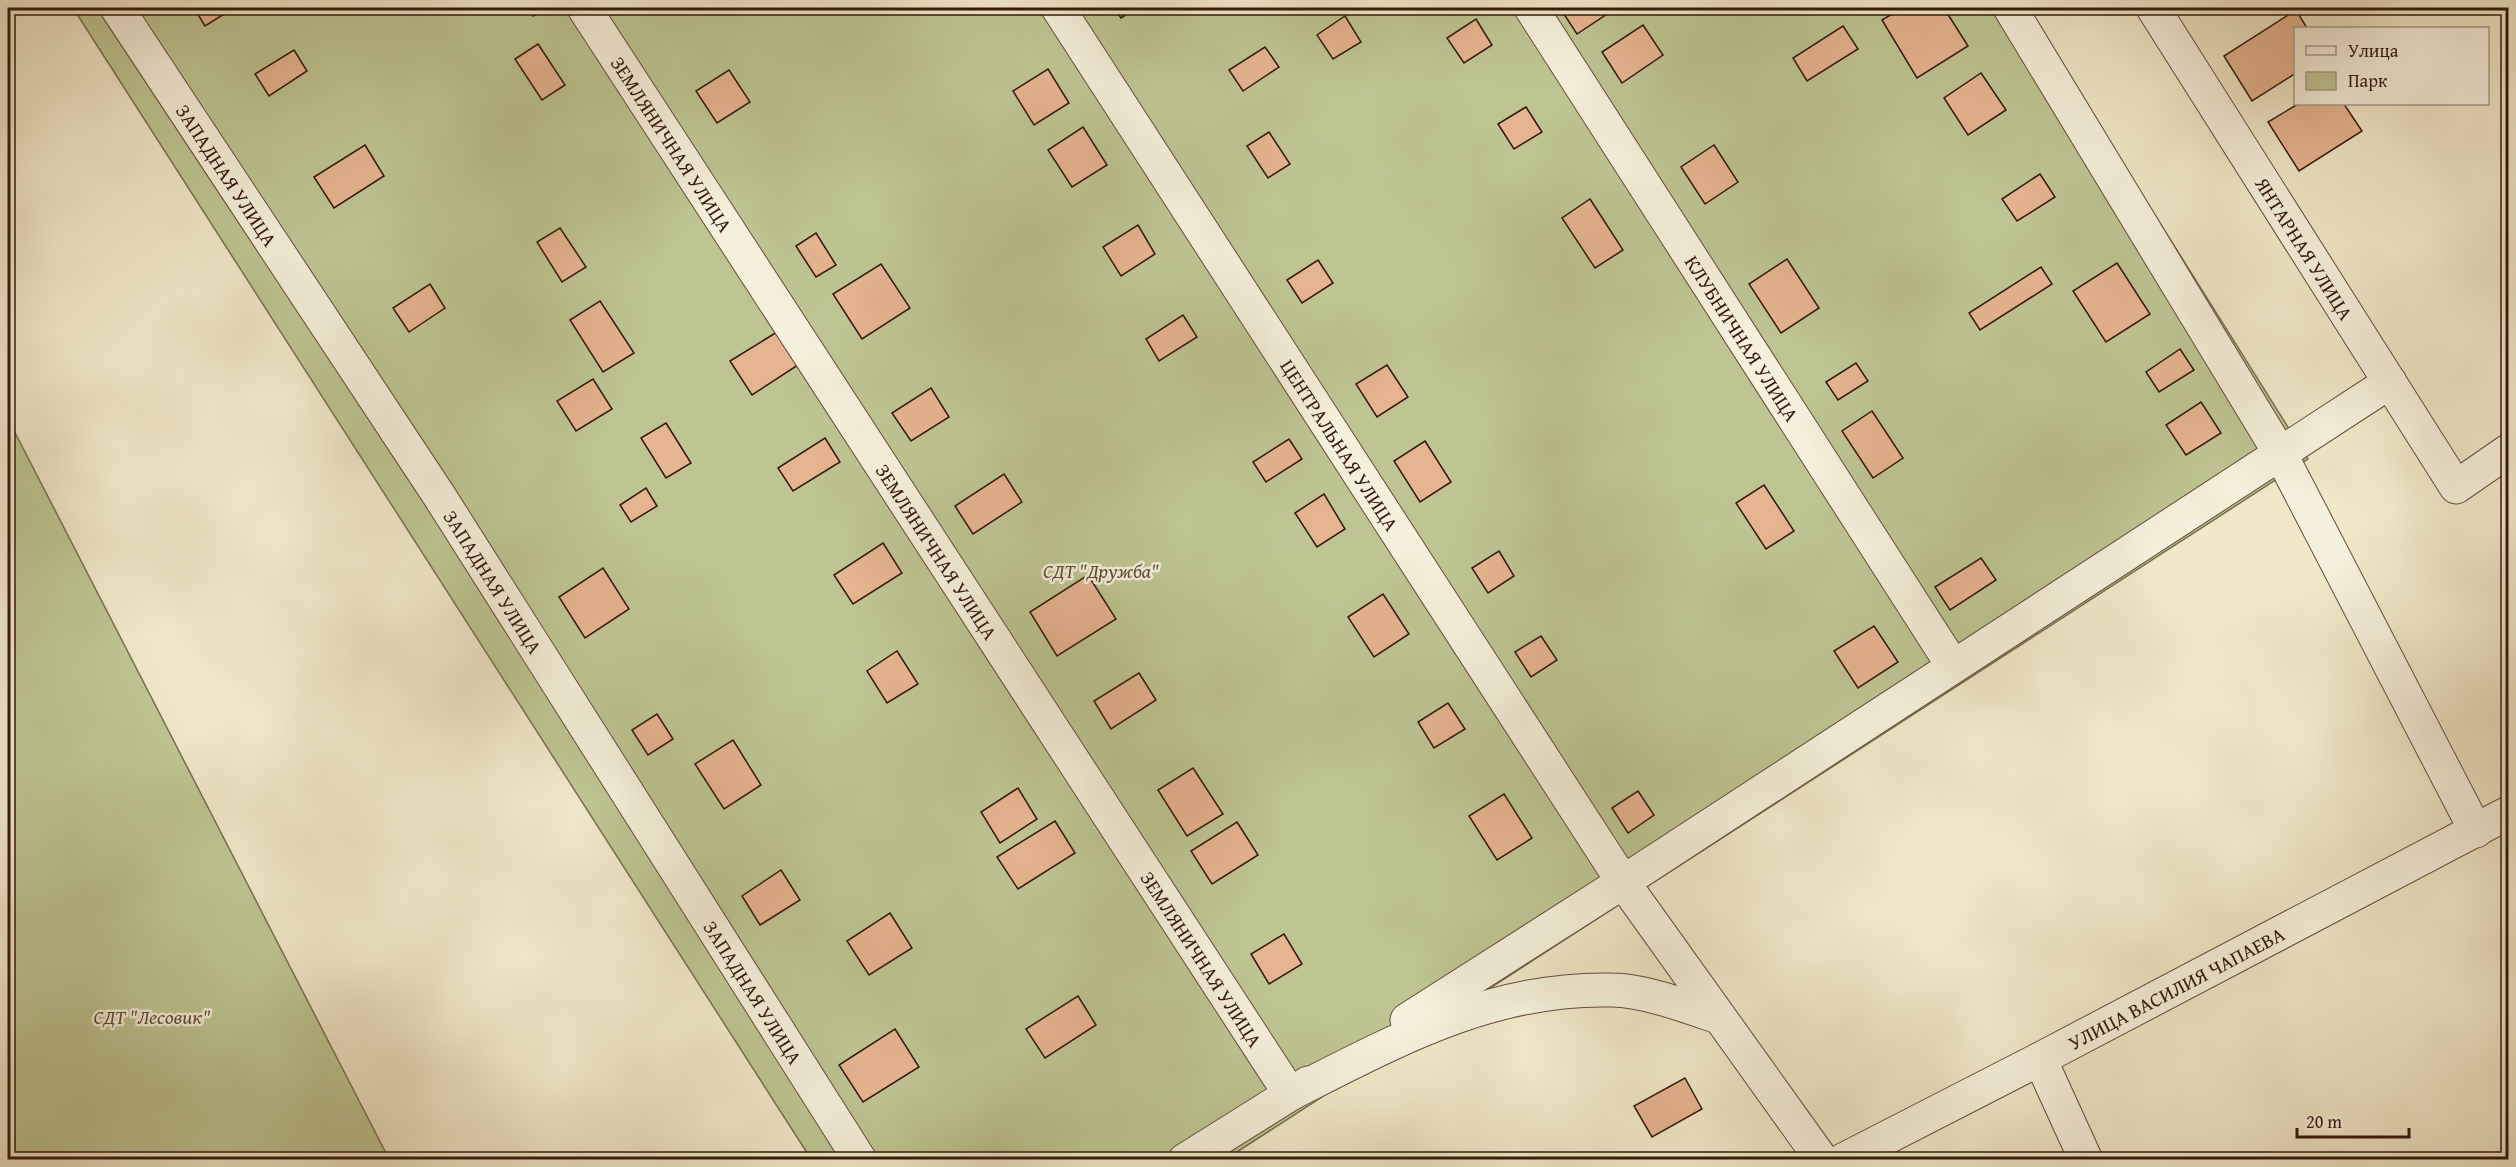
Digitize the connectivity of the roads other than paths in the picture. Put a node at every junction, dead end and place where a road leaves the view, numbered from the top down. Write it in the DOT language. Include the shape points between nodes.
graph roads {
  1 [pos="117,8"];
  2 [pos="584,8"];
  3 [pos="1058,8"];
  4 [pos="1531,8"];
  5 [pos="2010,8"];
  6 [pos="2153,8"];
  7 [pos="2390,382"];
  8 [pos="2508,451"];
  9 [pos="2281,455"];
  10 [pos="1953,666"];
  11 [pos="2508,813"];
  12 [pos="2476,831"];
  13 [pos="1623,882"];
  14 [pos="1719,1017"];
  15 [pos="2040,1059"];
  16 [pos="1290,1094"];
  17 [pos="860,1160"];
  18 [pos="1185,1160"];
  19 [pos="1822,1160"];
  20 [pos="1843,1160"];
  21 [pos="2086,1160"];
  1 -- 17 [label="street, ЗАПАДНАЯ УЛИЦА" via="440,497"];
  2 -- 16 [label="street, ЗЕМЛЯНИЧНАЯ УЛИЦА"];
  3 -- 13 [label="street, ЦЕНТРАЛЬНАЯ УЛИЦА"];
  4 -- 10 [label="street, КЛУБНИЧНАЯ УЛИЦА"];
  5 -- 9 [label="street"];
  6 -- 7 [label="street, ЯНТАРНАЯ УЛИЦА"];
  7 -- 8 [label="street, ЯНТАРНАЯ УЛИЦА" via="2456,487"];
  7 -- 9 [label="street"];
  9 -- 10 [label="street"];
  9 -- 12 [label="street"];
  10 -- 13 [label="street"];
  11 -- 12 [label="street, УЛИЦА ВАСИЛИЯ ЧАПАЕВА"];
  12 -- 15 [label="street, УЛИЦА ВАСИЛИЯ ЧАПАЕВА"];
  13 -- 14 [label="street, ЦЕНТРАЛЬНАЯ УЛИЦА"];
  13 -- 16 [label="street"];
  14 -- 16 [label="street" via="1614,990 1533,994 1452,1017 1398,1039"];
  14 -- 19 [label="street, ЦЕНТРАЛЬНАЯ УЛИЦА"];
  15 -- 20 [label="street, УЛИЦА ВАСИЛИЯ ЧАПАЕВА"];
  15 -- 21 [label="street"];
  16 -- 18 [label="street"];
}
